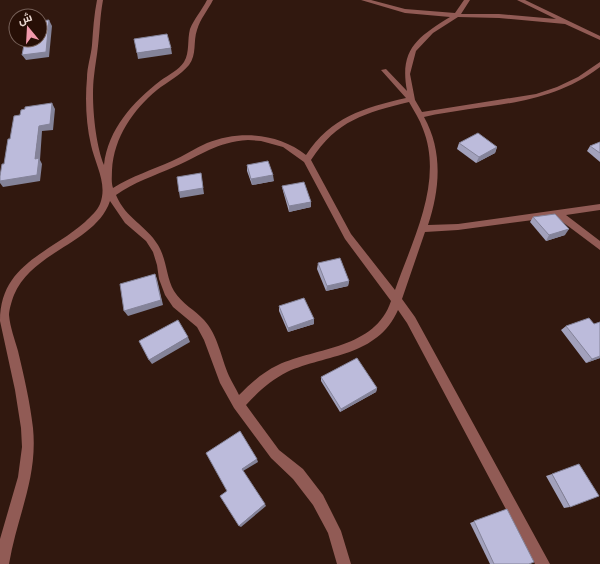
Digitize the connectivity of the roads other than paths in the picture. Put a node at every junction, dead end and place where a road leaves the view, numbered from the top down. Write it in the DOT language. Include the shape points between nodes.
graph roads {
  1 [pos="100,0"];
  2 [pos="210,0"];
  3 [pos="364,0"];
  4 [pos="467,0"];
  5 [pos="520,0"];
  6 [pos="456,16"];
  7 [pos="566,22"];
  8 [pos="600,38"];
  9 [pos="600,64"];
  10 [pos="384,70"];
  11 [pos="412,99"];
  12 [pos="421,115"];
  13 [pos="307,160"];
  14 [pos="110,191"];
  15 [pos="600,207"];
  16 [pos="556,212"];
  17 [pos="423,229"];
  18 [pos="600,246"];
  19 [pos="397,299"];
  20 [pos="238,404"];
  21 [pos="2,564"];
  22 [pos="344,564"];
  23 [pos="543,564"];
  1 -- 14 [label="street" via="90,97 94,143"];
  2 -- 14 [label="street" via="193,28 192,50 186,63 151,91 119,130 108,164"];
  3 -- 6 [label="street" via="405,11"];
  4 -- 6 [label="street"];
  5 -- 7 [label="street"];
  6 -- 7 [label="street" via="521,17"];
  6 -- 11 [label="street" via="431,32 414,51 407,74"];
  7 -- 8 [label="street"];
  9 -- 12 [label="street" via="573,82 548,92 518,100 455,107"];
  10 -- 11 [label="street"];
  11 -- 12 [label="street"];
  11 -- 13 [label="street" via="378,106 334,126 323,136"];
  12 -- 17 [label="street" via="432,143 435,176 430,211"];
  13 -- 14 [label="street" via="285,144 263,139 224,140"];
  13 -- 19 [label="street" via="355,248"];
  14 -- 20 [label="street" via="120,212 149,238 157,251 164,279 177,304 201,324 224,379"];
  14 -- 21 [label="street" via="97,216 31,264 11,288 6,301 4,315 28,437 27,465"];
  15 -- 16 [label="street"];
  16 -- 17 [label="street" via="471,225"];
  16 -- 18 [label="street"];
  17 -- 19 [label="street"];
  19 -- 20 [label="street" via="394,311 387,322 365,341 352,348 287,366 258,384"];
  19 -- 23 [label="street"];
  20 -- 22 [label="street" via="275,454 298,474 318,500 334,531"];
}
